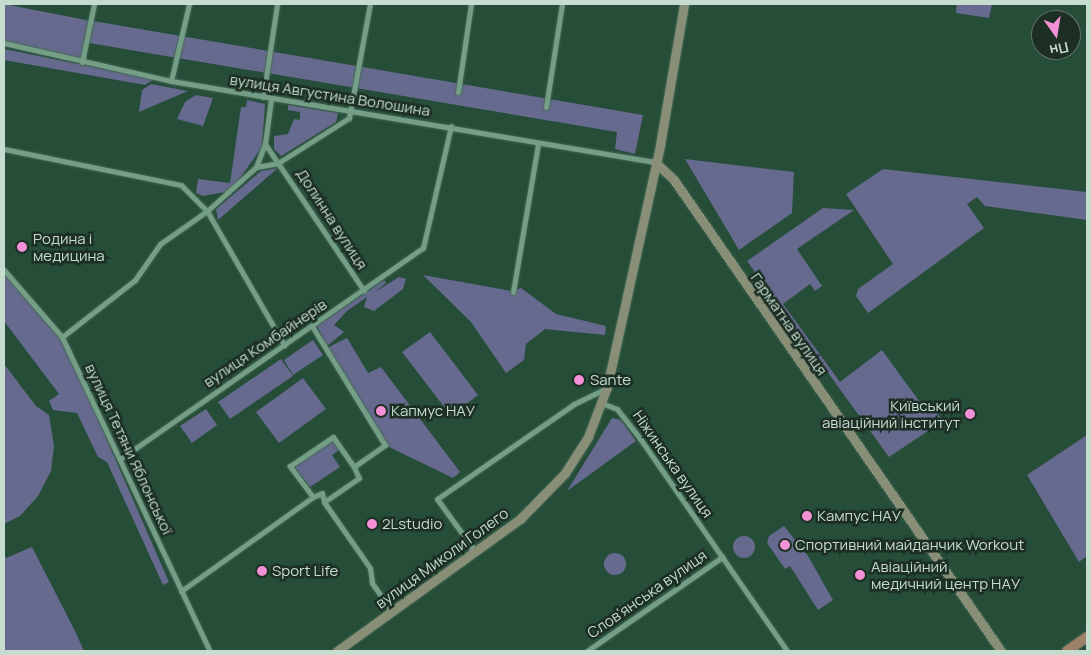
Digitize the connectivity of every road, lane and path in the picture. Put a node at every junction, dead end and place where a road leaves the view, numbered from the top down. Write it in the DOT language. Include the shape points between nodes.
graph roads {
  1 [pos="94,4"];
  2 [pos="189,4"];
  3 [pos="277,4"];
  4 [pos="370,4"];
  5 [pos="471,4"];
  6 [pos="562,4"];
  7 [pos="684,4"];
  8 [pos="4,43"];
  9 [pos="82,62"];
  10 [pos="171,81"];
  11 [pos="458,92"];
  12 [pos="263,97"];
  13 [pos="271,98"];
  14 [pos="546,107"];
  15 [pos="352,112"];
  16 [pos="450,126"];
  17 [pos="265,144"];
  18 [pos="538,144"];
  19 [pos="4,149"];
  20 [pos="654,162"];
  21 [pos="278,163"];
  22 [pos="256,167"];
  23 [pos="207,211"];
  24 [pos="4,270"];
  25 [pos="364,291"];
  26 [pos="513,292"];
  27 [pos="312,326"];
  28 [pos="62,337"];
  29 [pos="284,345"];
  30 [pos="608,388"];
  31 [pos="604,404"];
  32 [pos="120,459"];
  33 [pos="354,467"];
  34 [pos="313,497"];
  35 [pos="324,502"];
  36 [pos="722,557"];
  37 [pos="470,558"];
  38 [pos="181,591"];
  39 [pos="392,612"];
  40 [pos="1087,637"];
  41 [pos="210,651"];
  42 [pos="337,651"];
  43 [pos="587,651"];
  44 [pos="788,651"];
  45 [pos="1001,651"];
  46 [pos="1067,651"];
  1 -- 9 [label="street"];
  2 -- 10 [label="street"];
  3 -- 12 [label="street"];
  4 -- 15 [label="street"];
  5 -- 11 [label="street"];
  6 -- 14 [label="street"];
  7 -- 20 [label="main road"];
  8 -- 9 [label="street, вулиця Августина Волошина"];
  9 -- 10 [label="street, вулиця Августина Волошина"];
  10 -- 12 [label="street, вулиця Августина Волошина"];
  12 -- 13 [label="street, вулиця Августина Волошина"];
  13 -- 15 [label="street, вулиця Августина Волошина"];
  13 -- 17 [label="street"];
  15 -- 16 [label="street, вулиця Августина Волошина"];
  15 -- 21 [label="street"];
  16 -- 18 [label="street, вулиця Августина Волошина"];
  16 -- 25 [label="street, вулиця Комбайнерів" via="423,248"];
  17 -- 21 [label="street, Долинна вулиця"];
  17 -- 22 [label="street"];
  18 -- 20 [label="street, вулиця Августина Волошина"];
  18 -- 26 [label="street"];
  19 -- 23 [label="street" via="169,179"];
  20 -- 30 [label="main road"];
  20 -- 45 [label="main road, Гарматна вулиця" via="674,180"];
  21 -- 22 [label="street"];
  21 -- 25 [label="street, Долинна вулиця"];
  22 -- 23 [label="street"];
  23 -- 28 [label="street" via="160,244 135,280"];
  23 -- 29 [label="street"];
  24 -- 28 [label="street, вулиця Тетяни Яблонської"];
  25 -- 27 [label="street, вулиця Комбайнерів"];
  27 -- 29 [label="street, вулиця Комбайнерів"];
  27 -- 33 [label="street" via="385,445"];
  28 -- 32 [label="street, вулиця Тетяни Яблонської"];
  29 -- 32 [label="street, вулиця Комбайнерів"];
  30 -- 31 [label="main road"];
  30 -- 37 [label="street" via="574,404 437,499 472,547"];
  31 -- 36 [label="street, Ніжинська вулиця" via="617,409 641,440"];
  31 -- 37 [label="main road, вулиця Миколи Голего" via="588,437 553,487"];
  32 -- 38 [label="street, вулиця Тетяни Яблонської"];
  33 -- 34 [label="street" via="332,437 290,466"];
  33 -- 35 [label="street" via="359,478"];
  34 -- 35 [label="street" via="322,493"];
  34 -- 38 [label="street"];
  35 -- 39 [label="street" via="370,568 372,583"];
  36 -- 43 [label="street, Слов'янська вулиця"];
  36 -- 44 [label="street, Ніжинська вулиця"];
  37 -- 39 [label="main road, вулиця Миколи Голего"];
  38 -- 41 [label="street, вулиця Тетяни Яблонської"];
  39 -- 42 [label="main road, вулиця Миколи Голего"];
  40 -- 46 [label="main road"];
}
